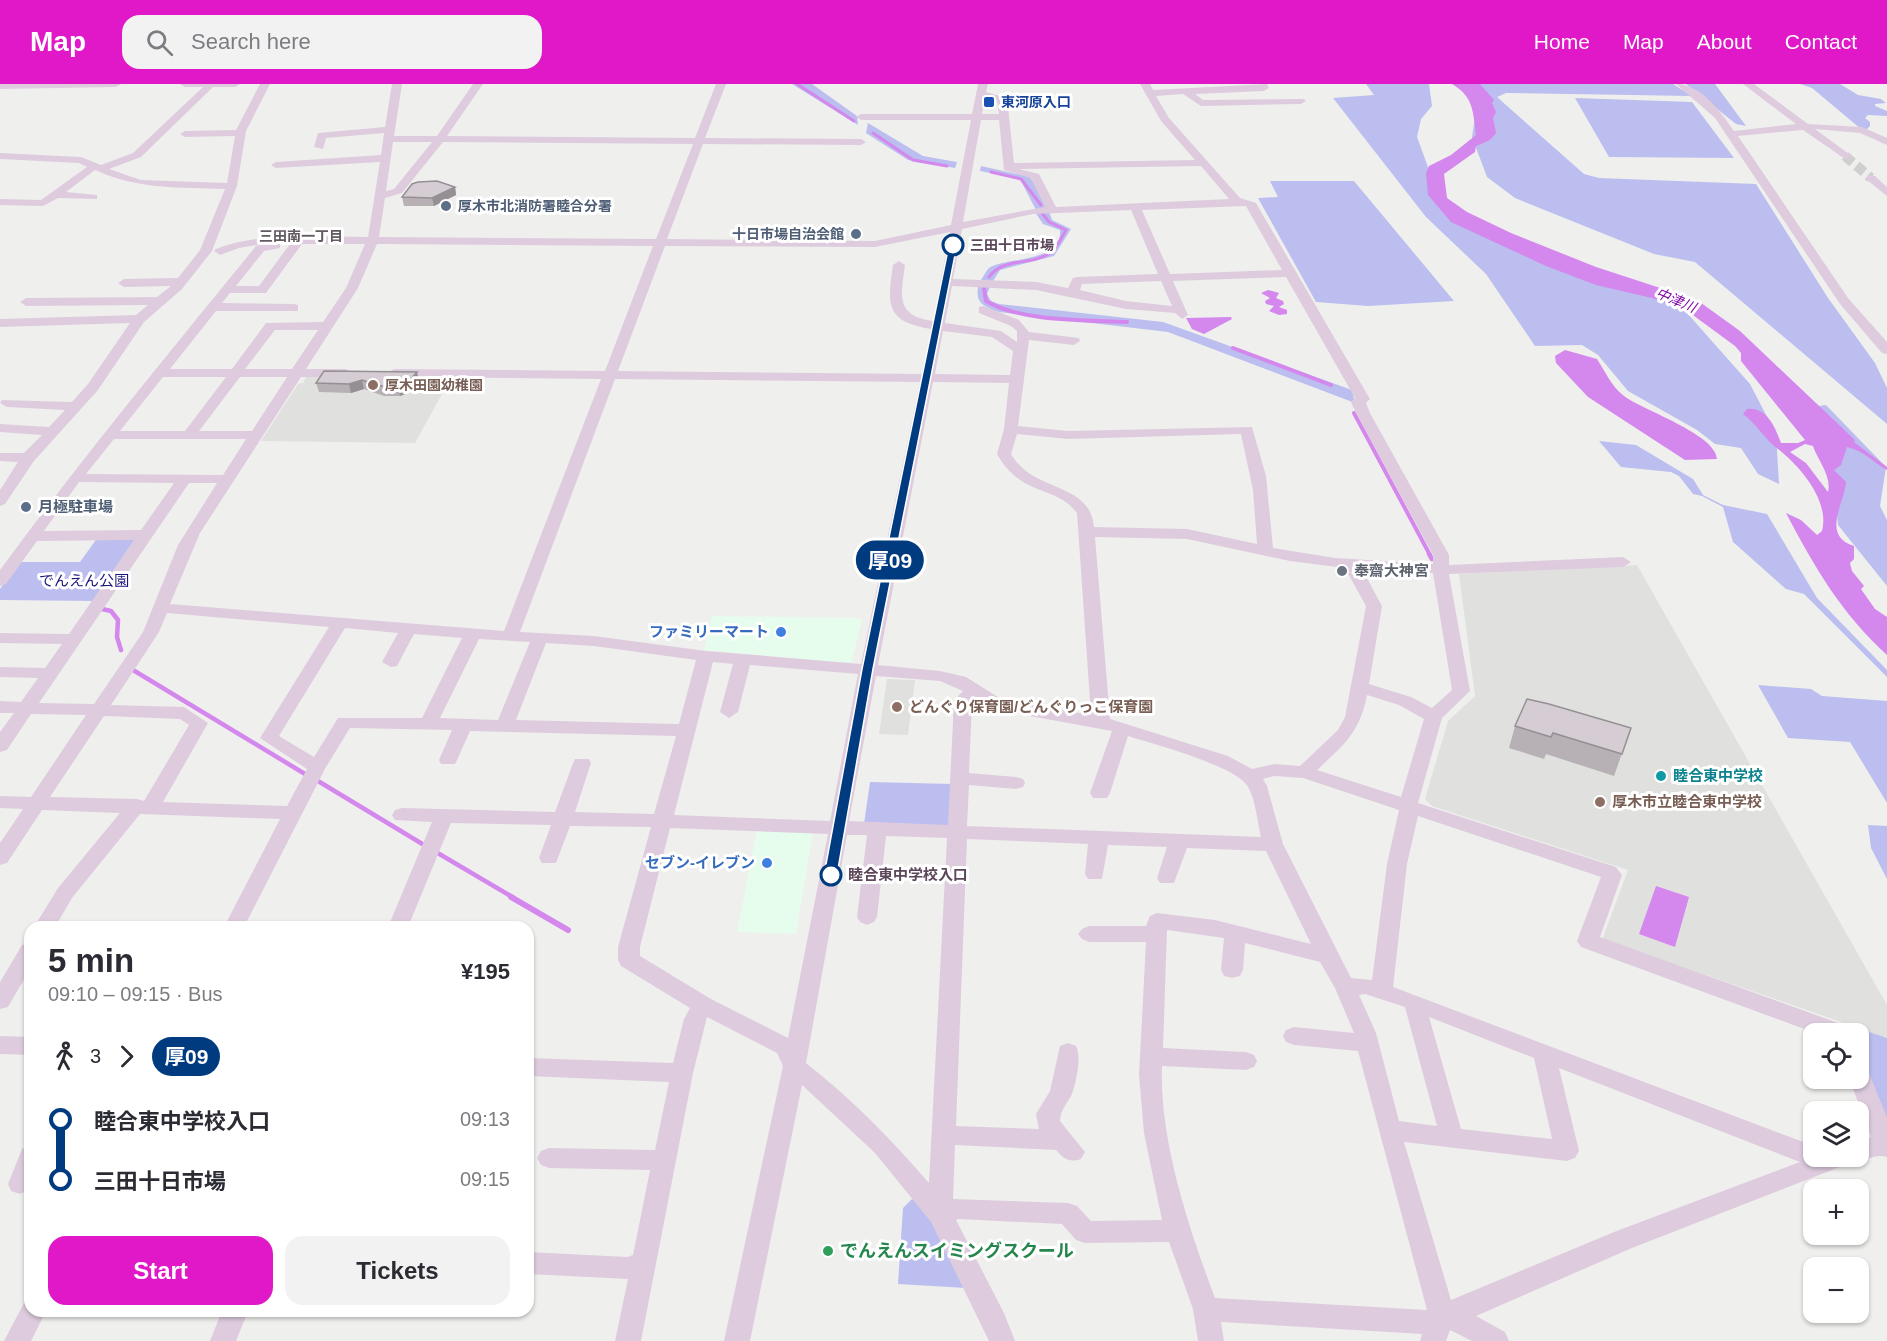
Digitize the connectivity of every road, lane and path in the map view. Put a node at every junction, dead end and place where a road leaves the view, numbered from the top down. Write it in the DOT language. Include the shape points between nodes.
graph roads {
  1 [pos="116,84"];
  2 [pos="185,84"];
  3 [pos="211,84"];
  4 [pos="235,84"];
  5 [pos="265,84"];
  6 [pos="397,84"];
  7 [pos="478,84"];
  8 [pos="721,84"];
  9 [pos="1262,84"];
  10 [pos="1681,84"];
  11 [pos="1748,84"];
  12 [pos="0,86"];
  13 [pos="49,86"];
  14 [pos="1147,88"];
  15 [pos="982,89"];
  16 [pos="1183,90"];
  17 [pos="1301,101"];
  18 [pos="861,117"];
  19 [pos="1004,117"];
  20 [pos="977,118"];
  21 [pos="1808,128"];
  22 [pos="241,133"];
  23 [pos="185,134"];
  24 [pos="389,134"];
  25 [pos="1733,134"];
  26 [pos="440,139"];
  27 [pos="699,141"];
  28 [pos="861,142"];
  29 [pos="1887,142"];
  30 [pos="319,147"];
  31 [pos="0,156"];
  32 [pos="1845,156"];
  33 [pos="386,158"];
  34 [pos="1202,162"];
  35 [pos="276,165"];
  36 [pos="99,166"];
  37 [pos="1009,166"];
  38 [pos="1871,178"];
  39 [pos="232,186"];
  40 [pos="1887,193"];
  41 [pos="54,194"];
  42 [pos="381,196"];
  43 [pos="93,197"];
  44 [pos="0,202"];
  45 [pos="1243,202"];
  46 [pos="18,203"];
  47 [pos="1135,207"];
  48 [pos="1052,209"];
  49 [pos="0,215"];
  50 [pos="219,216"];
  51 [pos="957,226"];
  52 [pos="373,240"];
  53 [pos="296,243"];
  54 [pos="660,243"];
  55 [pos="220,251"];
  56 [pos="899,265"];
  57 [pos="1288,273"];
  58 [pos="1166,278"];
  59 [pos="946,282"];
  60 [pos="124,283"];
  61 [pos="180,284"];
  62 [pos="227,290"];
  63 [pos="1073,292"];
  64 [pos="160,301"];
  65 [pos="26,302"];
  66 [pos="212,307"];
  67 [pos="294,308"];
  68 [pos="983,310"];
  69 [pos="139,319"];
  70 [pos="0,323"];
  71 [pos="328,326"];
  72 [pos="938,326"];
  73 [pos="1074,341"];
  74 [pos="1022,342"];
  75 [pos="1887,351"];
  76 [pos="158,373"];
  77 [pos="234,373"];
  78 [pos="298,373"];
  79 [pos="362,373"];
  80 [pos="385,373"];
  81 [pos="612,375"];
  82 [pos="927,378"];
  83 [pos="1018,379"];
  84 [pos="7,403"];
  85 [pos="76,406"];
  86 [pos="0,429"];
  87 [pos="1011,429"];
  88 [pos="52,431"];
  89 [pos="109,435"];
  90 [pos="189,435"];
  91 [pos="256,435"];
  92 [pos="0,457"];
  93 [pos="28,458"];
  94 [pos="75,478"];
  95 [pos="185,478"];
  96 [pos="228,478"];
  97 [pos="6,483"];
  98 [pos="0,501"];
  99 [pos="1086,532"];
  100 [pos="147,535"];
  101 [pos="31,536"];
  102 [pos="1265,551"];
  103 [pos="1623,562"];
  104 [pos="1350,563"];
  105 [pos="1440,569"];
  106 [pos="0,581"];
  107 [pos="162,608"];
  108 [pos="340,623"];
  109 [pos="408,629"];
  110 [pos="472,634"];
  111 [pos="510,636"];
  112 [pos="0,638"];
  113 [pos="75,639"];
  114 [pos="540,639"];
  115 [pos="706,656"];
  116 [pos="743,659"];
  117 [pos="391,662"];
  118 [pos="868,669"];
  119 [pos="0,672"];
  120 [pos="51,673"];
  121 [pos="1359,687"];
  122 [pos="974,691"];
  123 [pos="0,707"];
  124 [pos="27,708"];
  125 [pos="98,710"];
  126 [pos="729,712"];
  127 [pos="1434,717"];
  128 [pos="1101,722"];
  129 [pos="429,723"];
  130 [pos="464,724"];
  131 [pos="504,725"];
  132 [pos="1122,728"];
  133 [pos="685,730"];
  134 [pos="0,746"];
  135 [pos="448,760"];
  136 [pos="582,763"];
  137 [pos="317,767"];
  138 [pos="1304,772"];
  139 [pos="1250,776"];
  140 [pos="959,778"];
  141 [pos="1016,783"];
  142 [pos="1100,793"];
  143 [pos="0,802"];
  144 [pos="35,803"];
  145 [pos="1408,805"];
  146 [pos="144,806"];
  147 [pos="294,813"];
  148 [pos="402,815"];
  149 [pos="444,816"];
  150 [pos="562,819"];
  151 [pos="661,821"];
  152 [pos="840,830"];
  153 [pos="877,830"];
  154 [pos="956,832"];
  155 [pos="1099,838"];
  156 [pos="1179,841"];
  157 [pos="1274,844"];
  158 [pos="0,858"];
  159 [pos="549,858"];
  160 [pos="1095,874"];
  161 [pos="1167,878"];
  162 [pos="867,917"];
  163 [pos="48,921"];
  164 [pos="237,921"];
  165 [pos="400,921"];
  166 [pos="1235,933"];
  167 [pos="1089,934"];
  168 [pos="1156,934"];
  169 [pos="1327,956"];
  170 [pos="24,961"];
  171 [pos="1232,970"];
  172 [pos="1345,987"];
  173 [pos="1381,992"];
  174 [pos="0,1001"];
  175 [pos="1414,1002"];
  176 [pos="703,1005"];
  177 [pos="1814,1023"];
  178 [pos="1294,1036"];
  179 [pos="1367,1043"];
  180 [pos="0,1045"];
  181 [pos="24,1046"];
  182 [pos="1068,1052"];
  183 [pos="1544,1053"];
  184 [pos="1150,1056"];
  185 [pos="1246,1061"];
  186 [pos="794,1066"];
  187 [pos="534,1067"];
  188 [pos="682,1073"];
  189 [pos="1865,1089"];
  190 [pos="1389,1130"];
  191 [pos="944,1135"];
  192 [pos="1452,1138"];
  193 [pos="1886,1144"];
  194 [pos="1803,1147"];
  195 [pos="1869,1148"];
  196 [pos="558,1153"];
  197 [pos="665,1160"];
  198 [pos="1814,1167"];
  199 [pos="24,1173"];
  200 [pos="20,1184"];
  201 [pos="940,1214"];
  202 [pos="1177,1231"];
  203 [pos="644,1262"];
  204 [pos="534,1263"];
  205 [pos="1206,1309"];
  206 [pos="30,1317"];
  207 [pos="233,1317"];
  208 [pos="1438,1326"];
  209 [pos="17,1341"];
  210 [pos="223,1341"];
  211 [pos="628,1341"];
  212 [pos="737,1341"];
  213 [pos="1002,1341"];
  214 [pos="1211,1341"];
  215 [pos="1496,1341"];
  1 -- 13 [label="street"];
  2 -- 3 [label="street"];
  3 -- 4 [label="street"];
  3 -- 36 [label="street" via="137,155"];
  5 -- 22 [label="street"];
  6 -- 24 [label="street"];
  7 -- 26 [label="street"];
  8 -- 27 [label="street"];
  9 -- 16 [label="street" via="1264,88"];
  10 -- 25 [label="street" via="1709,105"];
  11 -- 21 [label="street"];
  12 -- 13 [label="street"];
  14 -- 16 [label="street"];
  14 -- 34 [label="street" via="1165,119"];
  15 -- 19 [label="street" via="1000,96"];
  15 -- 20 [label="street"];
  16 -- 17 [label="street" via="1201,103"];
  18 -- 20 [label="street"];
  19 -- 20 [label="street"];
  19 -- 37 [label="street"];
  20 -- 51 [label="street"];
  21 -- 25 [label="street"];
  21 -- 29 [label="street" via="1853,128"];
  21 -- 32 [label="street"];
  22 -- 23 [label="street"];
  22 -- 39 [label="street"];
  24 -- 26 [label="street"];
  24 -- 30 [label="street" via="322,135"];
  24 -- 33 [label="street"];
  25 -- 75 [label="street" via="1844,301"];
  26 -- 27 [label="street"];
  26 -- 42 [label="street" via="398,191"];
  27 -- 28 [label="street"];
  27 -- 54 [label="street"];
  31 -- 36 [label="street" via="69,159"];
  33 -- 35 [label="street" via="344,157"];
  33 -- 42 [label="street"];
  34 -- 37 [label="street"];
  34 -- 45 [label="street" via="1236,200"];
  36 -- 39 [label="street" via="141,183"];
  36 -- 41 [label="street"];
  37 -- 48 [label="street" via="1010,170 1035,176"];
  38 -- 40 [label="street"];
  39 -- 50 [label="street"];
  41 -- 43 [label="street"];
  41 -- 46 [label="street" via="43,203"];
  42 -- 52 [label="street"];
  44 -- 46 [label="street"];
  45 -- 47 [label="street"];
  45 -- 57 [label="street" via="1250,203"];
  46 -- 49 [label="street"];
  47 -- 48 [label="street"];
  47 -- 58 [label="street"];
  48 -- 51 [label="street"];
  50 -- 55 [label="street" via="224,218"];
  50 -- 61 [label="street" via="206,251"];
  51 -- 54 [label="street" via="875,244"];
  51 -- 59 [label="street"];
  52 -- 53 [label="street"];
  52 -- 54 [label="street"];
  52 -- 71 [label="street" via="352,288"];
  53 -- 55 [label="street" via="249,242"];
  53 -- 62 [label="street" via="260,248"];
  53 -- 62 [label="street" via="262,290"];
  54 -- 81 [label="street"];
  55 -- 61 [label="street"];
  56 -- 72 [label="street" via="894,299 903,315 917,323"];
  57 -- 58 [label="street"];
  57 -- 105 [label="street" via="1363,399 1358,402 1441,555"];
  58 -- 63 [label="street" via="1077,281"];
  58 -- 63 [label="street" via="1180,312 1126,305"];
  59 -- 63 [label="street" via="1036,286"];
  59 -- 72 [label="street"];
  60 -- 61 [label="street"];
  61 -- 64 [label="street"];
  62 -- 66 [label="street"];
  64 -- 65 [label="street"];
  64 -- 69 [label="street"];
  66 -- 67 [label="street"];
  66 -- 76 [label="street"];
  68 -- 74 [label="street" via="1015,323 1023,330"];
  69 -- 70 [label="street"];
  69 -- 85 [label="street"];
  71 -- 77 [label="street" via="272,326"];
  71 -- 78 [label="street"];
  72 -- 74 [label="street"];
  72 -- 82 [label="street"];
  73 -- 74 [label="street"];
  74 -- 83 [label="street"];
  76 -- 77 [label="street"];
  76 -- 89 [label="street"];
  77 -- 78 [label="street"];
  77 -- 90 [label="street"];
  78 -- 79 [label="street"];
  78 -- 91 [label="street"];
  80 -- 81 [label="street"];
  81 -- 82 [label="street"];
  81 -- 111 [label="street"];
  82 -- 83 [label="street"];
  82 -- 118 [label="street"];
  83 -- 87 [label="street"];
  84 -- 85 [label="street"];
  85 -- 88 [label="street"];
  86 -- 88 [label="street"];
  87 -- 99 [label="street" via="1004,454 1008,465 1027,482 1081,506"];
  87 -- 102 [label="street" via="1068,435 1248,430 1264,501"];
  88 -- 93 [label="street"];
  89 -- 90 [label="street"];
  89 -- 94 [label="street"];
  90 -- 91 [label="street"];
  91 -- 96 [label="street"];
  92 -- 93 [label="street"];
  93 -- 97 [label="street"];
  94 -- 95 [label="street"];
  94 -- 101 [label="street"];
  95 -- 96 [label="street"];
  95 -- 100 [label="street"];
  96 -- 107 [label="street" via="181,551"];
  97 -- 98 [label="street"];
  99 -- 102 [label="street" via="1187,534"];
  99 -- 128 [label="street"];
  100 -- 101 [label="street"];
  100 -- 113 [label="street"];
  101 -- 106 [label="street"];
  102 -- 104 [label="street"];
  103 -- 105 [label="street"];
  104 -- 105 [label="street"];
  104 -- 121 [label="street" via="1374,606"];
  105 -- 127 [label="street" via="1460,667 1461,691"];
  107 -- 108 [label="street"];
  107 -- 125 [label="street" via="151,632"];
  108 -- 109 [label="street"];
  108 -- 137 [label="street" via="322,664 269,738"];
  109 -- 110 [label="street"];
  109 -- 117 [label="street"];
  110 -- 111 [label="street"];
  110 -- 129 [label="street"];
  111 -- 114 [label="street"];
  112 -- 113 [label="street"];
  113 -- 120 [label="street"];
  114 -- 115 [label="street" via="594,641"];
  114 -- 131 [label="street"];
  115 -- 116 [label="street"];
  115 -- 133 [label="street"];
  116 -- 118 [label="street" via="767,669"];
  116 -- 126 [label="street"];
  118 -- 122 [label="street" via="940,676 960,681"];
  118 -- 152 [label="street"];
  119 -- 120 [label="street"];
  120 -- 124 [label="street"];
  121 -- 127 [label="street" via="1406,701"];
  121 -- 138 [label="street" via="1354,717 1345,733"];
  122 -- 128 [label="street" via="996,704"];
  122 -- 140 [label="street" via="963,700"];
  123 -- 124 [label="street"];
  124 -- 125 [label="street"];
  124 -- 134 [label="street"];
  125 -- 144 [label="street"];
  125 -- 146 [label="street" via="183,713 199,723"];
  127 -- 145 [label="street"];
  128 -- 132 [label="street"];
  129 -- 130 [label="street"];
  129 -- 137 [label="street" via="344,722"];
  130 -- 131 [label="street"];
  130 -- 135 [label="street"];
  131 -- 133 [label="street"];
  132 -- 139 [label="street" via="1221,759"];
  132 -- 142 [label="street"];
  133 -- 151 [label="street"];
  136 -- 150 [label="street"];
  137 -- 147 [label="street"];
  138 -- 139 [label="street" via="1274,770"];
  138 -- 145 [label="street"];
  139 -- 157 [label="street" via="1258,786"];
  140 -- 141 [label="street"];
  140 -- 154 [label="street"];
  143 -- 144 [label="street"];
  144 -- 146 [label="street"];
  144 -- 158 [label="street"];
  145 -- 173 [label="street"];
  145 -- 177 [label="street" via="1609,872 1612,875 1588,941"];
  146 -- 147 [label="street"];
  146 -- 163 [label="street" via="65,893"];
  147 -- 164 [label="street"];
  148 -- 149 [label="street"];
  149 -- 150 [label="street"];
  149 -- 165 [label="street"];
  150 -- 151 [label="street"];
  150 -- 159 [label="street"];
  151 -- 152 [label="street"];
  151 -- 176 [label="street" via="629,960"];
  152 -- 153 [label="street"];
  152 -- 186 [label="street"];
  153 -- 154 [label="street"];
  153 -- 162 [label="street"];
  154 -- 155 [label="street"];
  154 -- 191 [label="street"];
  155 -- 156 [label="street"];
  155 -- 160 [label="street"];
  156 -- 157 [label="street"];
  156 -- 161 [label="street"];
  157 -- 169 [label="street"];
  166 -- 168 [label="street" via="1157,921"];
  166 -- 169 [label="street"];
  166 -- 171 [label="street"];
  167 -- 168 [label="street"];
  168 -- 184 [label="street"];
  169 -- 172 [label="street"];
  170 -- 174 [label="street"];
  172 -- 173 [label="street" via="1365,986"];
  172 -- 179 [label="street"];
  173 -- 175 [label="street"];
  175 -- 183 [label="street"];
  175 -- 192 [label="street"];
  176 -- 186 [label="street" via="785,1047"];
  176 -- 188 [label="street" via="695,1019"];
  178 -- 179 [label="street"];
  179 -- 190 [label="street"];
  180 -- 181 [label="street"];
  182 -- 191 [label="street" via="1061,1092 1048,1113 1048,1124 1067,1146"];
  183 -- 192 [label="street" via="1567,1152"];
  183 -- 194 [label="street"];
  184 -- 185 [label="street"];
  184 -- 202 [label="street" via="1156,1133"];
  186 -- 201 [label="street" via="883,1146"];
  186 -- 212 [label="street"];
  187 -- 188 [label="street"];
  188 -- 197 [label="street"];
  189 -- 193 [label="street"];
  190 -- 192 [label="street"];
  190 -- 208 [label="street" via="1432,1273"];
  191 -- 201 [label="street"];
  193 -- 195 [label="street"];
  196 -- 197 [label="street"];
  197 -- 203 [label="street"];
  198 -- 208 [label="street" via="1623,1239 1463,1309"];
  199 -- 200 [label="street"];
  201 -- 202 [label="street" via="958,1208 1068,1214 1085,1232"];
  201 -- 213 [label="street"];
  202 -- 205 [label="street"];
  203 -- 204 [label="street" via="627,1268"];
  203 -- 211 [label="street"];
  205 -- 208 [label="street"];
  205 -- 214 [label="street"];
  206 -- 209 [label="street"];
  207 -- 210 [label="street"];
  208 -- 215 [label="street" via="1471,1326"];
}
